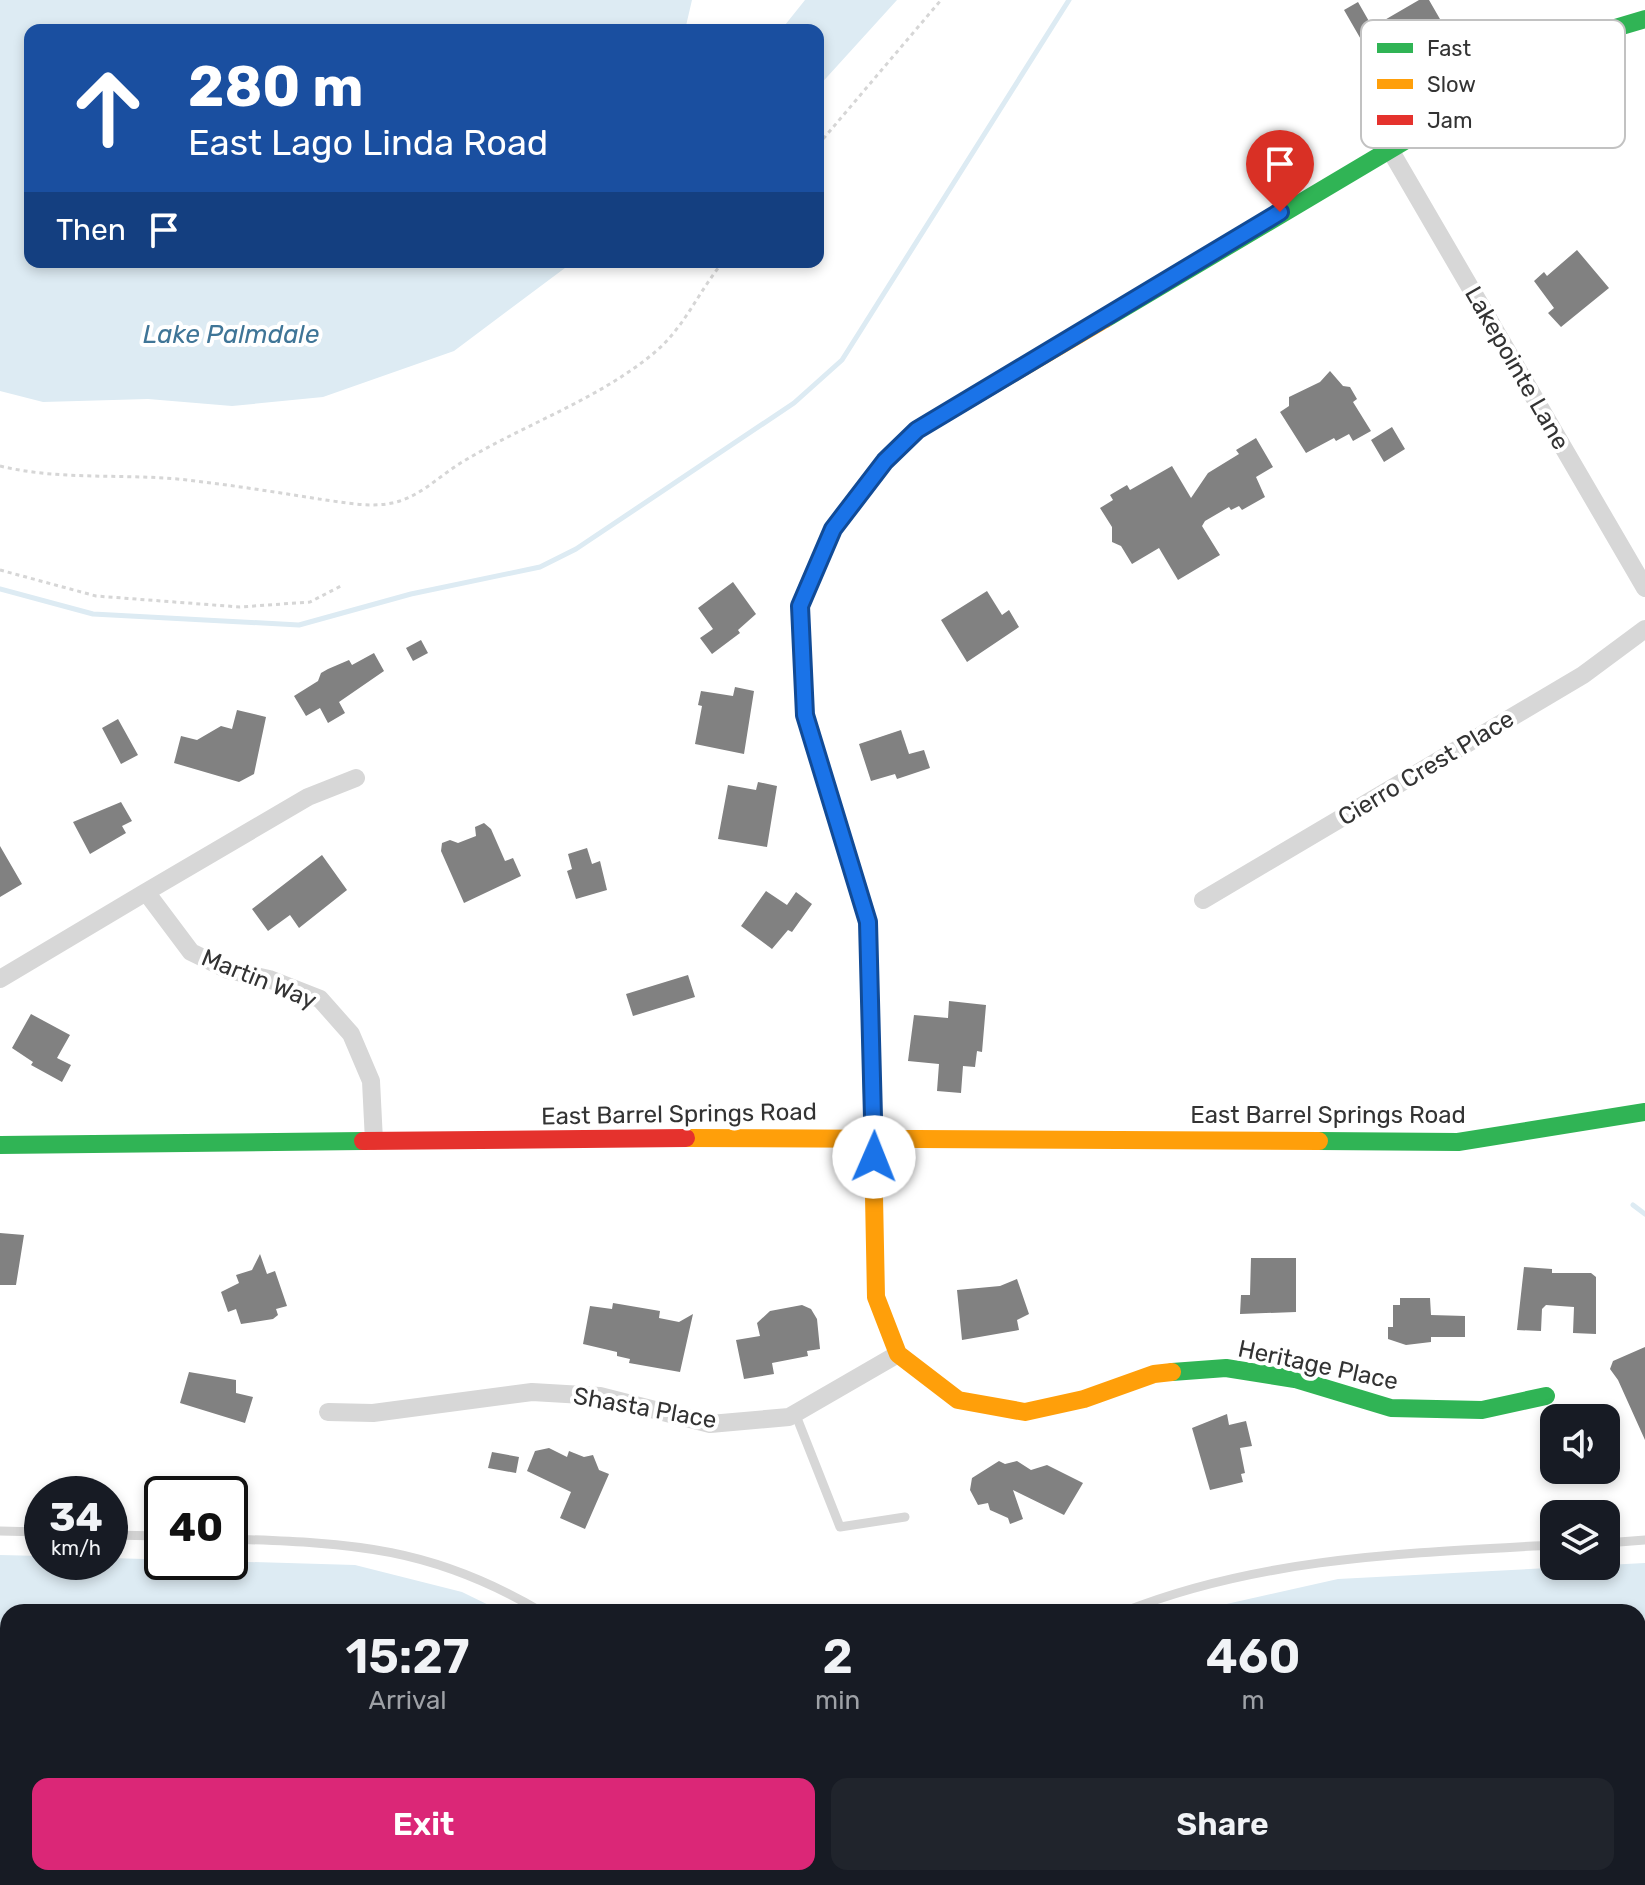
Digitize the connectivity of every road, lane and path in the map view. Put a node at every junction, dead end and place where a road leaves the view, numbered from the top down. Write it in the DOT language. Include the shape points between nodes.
graph roads {
  1 [pos="941,0"];
  2 [pos="1645,19"];
  3 [pos="1625,25"];
  4 [pos="824,138"];
  5 [pos="1389,148"];
  6 [pos="718,268"];
  7 [pos="0,466"];
  8 [pos="0,570"];
  9 [pos="341,586"];
  10 [pos="1645,588"];
  11 [pos="1645,629"];
  12 [pos="356,778"];
  13 [pos="146,892"];
  14 [pos="1203,900"];
  15 [pos="0,979"];
  16 [pos="1645,1112"];
  17 [pos="875,1136"];
  18 [pos="374,1141"];
  19 [pos="0,1145"];
  20 [pos="898,1354"];
  21 [pos="1546,1396"];
  22 [pos="328,1412"];
  23 [pos="795,1413"];
  24 [pos="905,1517"];
  25 [pos="0,1531"];
  26 [pos="24,1532"];
  27 [pos="248,1540"];
  28 [pos="1645,1540"];
  29 [pos="1620,1542"];
  30 [pos="1540,1546"];
  31 [pos="528,1604"];
  32 [pos="1146,1604"];
  1 -- 4 [label="path"];
  2 -- 3 [label="street"];
  5 -- 10 [label="street, Lakepointe Lane"];
  5 -- 17 [label="street" via="917,430 885,461 833,529 800,606 805,715 868,922"];
  6 -- 7 [label="path" via="686,320 624,375 460,463 417,494 390,504 184,479 67,475"];
  8 -- 9 [label="path" via="96,596 240,607 310,602"];
  11 -- 14 [label="street, Cierro Crest Place" via="1583,675"];
  12 -- 13 [label="street" via="308,797"];
  13 -- 15 [label="street"];
  13 -- 18 [label="street, Martin Way" via="191,952 228,970 320,999 351,1034 371,1081"];
  16 -- 17 [label="street, East Barrel Springs Road" via="1458,1142"];
  17 -- 18 [label="street, East Barrel Springs Road"];
  17 -- 20 [label="street" via="876,1297"];
  18 -- 19 [label="street, East Barrel Springs Road"];
  20 -- 21 [label="street, Heritage Place" via="958,1400 1025,1412 1084,1399 1154,1374 1226,1368 1295,1379 1391,1408 1482,1410"];
  20 -- 23 [label="street, Shasta Place"];
  22 -- 23 [label="street, Shasta Place" via="373,1413 532,1392 600,1396 710,1424"];
  23 -- 24 [label="lane" via="840,1527"];
  25 -- 26 [label="lane"];
  27 -- 31 [label="lane" via="412,1555"];
  28 -- 29 [label="lane"];
  30 -- 32 [label="lane" via="1398,1554 1271,1569 1206,1583"];
}
